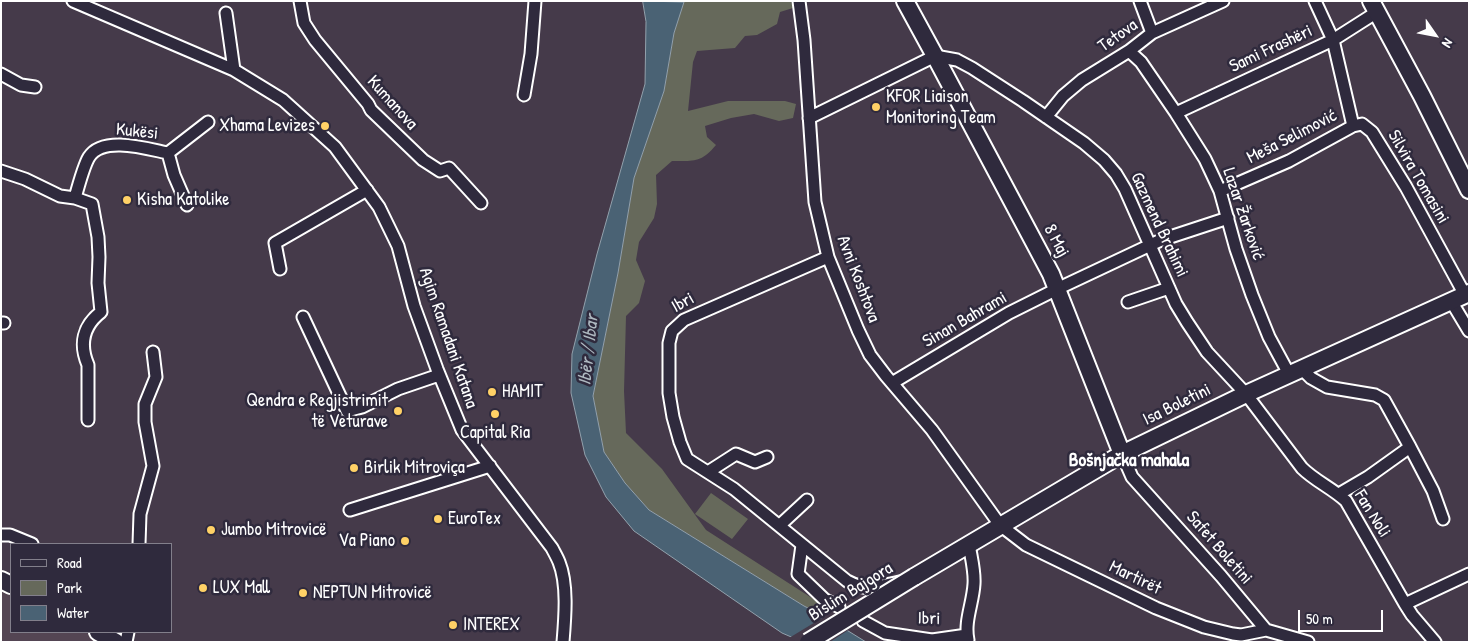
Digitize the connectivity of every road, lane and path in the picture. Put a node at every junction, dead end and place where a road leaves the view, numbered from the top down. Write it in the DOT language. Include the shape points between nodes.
graph roads {
  1 [pos="73,1"];
  2 [pos="300,1"];
  3 [pos="536,1"];
  4 [pos="799,1"];
  5 [pos="905,1"];
  6 [pos="1140,1"];
  7 [pos="1223,1"];
  8 [pos="1315,1"];
  9 [pos="1374,6"];
  10 [pos="226,13"];
  11 [pos="1152,33"];
  12 [pos="1333,40"];
  13 [pos="1129,51"];
  14 [pos="936,56"];
  15 [pos="234,70"];
  16 [pos="1,74"];
  17 [pos="35,87"];
  18 [pos="524,95"];
  19 [pos="1176,113"];
  20 [pos="1046,117"];
  21 [pos="809,118"];
  22 [pos="208,122"];
  23 [pos="1353,126"];
  24 [pos="168,153"];
  25 [pos="1,171"];
  26 [pos="367,190"];
  27 [pos="1469,190"];
  28 [pos="1220,192"];
  29 [pos="74,198"];
  30 [pos="481,203"];
  31 [pos="187,205"];
  32 [pos="1228,218"];
  33 [pos="1150,246"];
  34 [pos="828,257"];
  35 [pos="280,269"];
  36 [pos="1169,288"];
  37 [pos="1057,289"];
  38 [pos="1462,296"];
  39 [pos="1128,302"];
  40 [pos="302,317"];
  41 [pos="1469,330"];
  42 [pos="153,352"];
  43 [pos="1296,371"];
  44 [pos="439,375"];
  45 [pos="892,383"];
  46 [pos="1246,394"];
  47 [pos="88,420"];
  48 [pos="1410,447"];
  49 [pos="1122,454"];
  50 [pos="767,457"];
  51 [pos="490,466"];
  52 [pos="708,472"];
  53 [pos="1339,494"];
  54 [pos="806,500"];
  55 [pos="350,510"];
  56 [pos="1444,519"];
  57 [pos="780,525"];
  58 [pos="1000,525"];
  59 [pos="1,535"];
  60 [pos="30,543"];
  61 [pos="138,543"];
  62 [pos="969,544"];
  63 [pos="802,545"];
  64 [pos="1469,574"];
  65 [pos="914,576"];
  66 [pos="1405,604"];
  67 [pos="839,607"];
  68 [pos="863,621"];
  69 [pos="1266,630"];
  70 [pos="100,633"];
  71 [pos="968,638"];
  72 [pos="116,642"];
  73 [pos="564,642"];
  74 [pos="808,642"];
  75 [pos="1308,642"];
  76 [pos="1435,642"];
  1 -- 15 [label="street, Agim Ramadani Katana"];
  2 -- 30 [label="street, Kumanova" via="304,23 371,110 423,160 440,171 449,168"];
  3 -- 18 [label="street" via="532,54"];
  4 -- 21 [label="street, Avni Koshtova"];
  5 -- 14 [label="main road, 8 Maj"];
  6 -- 11 [label="street"];
  7 -- 11 [label="street, Tetova"];
  8 -- 12 [label="street"];
  9 -- 12 [label="street, Sami Frashëri"];
  9 -- 27 [label="main road"];
  10 -- 15 [label="street"];
  11 -- 13 [label="street, Tetova"];
  12 -- 19 [label="street, Sami Frashëri"];
  12 -- 23 [label="street"];
  13 -- 19 [label="street, Lazar Žarković" via="1141,62"];
  13 -- 20 [label="street, Tetova" via="1082,80 1062,96"];
  14 -- 20 [label="street, Gazmend Brahimi" via="956,60 972,68"];
  14 -- 21 [label="street"];
  14 -- 37 [label="main road, 8 Maj"];
  15 -- 26 [label="street, Agim Ramadani Katana" via="283,100 335,147"];
  16 -- 17 [label="street" via="21,85"];
  19 -- 28 [label="street, Lazar Žarković" via="1205,159"];
  20 -- 33 [label="street, Gazmend Brahimi" via="1084,143 1116,174"];
  21 -- 34 [label="street, Avni Koshtova" via="815,202"];
  22 -- 24 [label="street, Kukësi"];
  23 -- 28 [label="street, Meša Selimović" via="1289,161"];
  23 -- 38 [label="street, Silvira Tomasini" via="1362,124 1372,132 1406,188"];
  24 -- 29 [label="street, Kukësi" via="117,144 105,146 89,156"];
  24 -- 31 [label="street, Kukësi"];
  25 -- 29 [label="street" via="60,196"];
  26 -- 35 [label="street" via="275,243"];
  26 -- 44 [label="street, Agim Ramadani Katana" via="398,246 414,306"];
  28 -- 32 [label="street, Lazar Žarković"];
  29 -- 47 [label="street" via="92,204 98,238 101,312 89,324 83,348 88,364"];
  32 -- 33 [label="street, Sinan Bahrami"];
  32 -- 43 [label="street, Lazar Žarković" via="1269,337"];
  33 -- 36 [label="street, Gazmend Brahimi"];
  33 -- 37 [label="street, Sinan Bahrami"];
  34 -- 45 [label="street, Avni Koshtova" via="870,355"];
  34 -- 52 [label="street, Ibri" via="684,320 672,331 668,367 673,417 687,458"];
  36 -- 39 [label="street"];
  36 -- 46 [label="street, Gazmend Brahimi" via="1207,352"];
  37 -- 45 [label="street, Sinan Bahrami" via="1009,313"];
  37 -- 49 [label="main road, 8 Maj"];
  38 -- 41 [label="street"];
  38 -- 43 [label="main road, Isa Boletini"];
  40 -- 44 [label="street" via="347,411"];
  42 -- 61 [label="street" via="156,377 145,404 153,466 140,514"];
  43 -- 46 [label="main road, Isa Boletini"];
  43 -- 48 [label="street" via="1327,387 1375,395 1384,400"];
  44 -- 51 [label="street, Agim Ramadani Katana" via="462,430"];
  45 -- 58 [label="street, Avni Koshtova" via="932,430"];
  46 -- 49 [label="main road, Isa Boletini"];
  46 -- 53 [label="street, Fan Noli" via="1302,468"];
  48 -- 53 [label="street"];
  48 -- 56 [label="street"];
  49 -- 58 [label="main road, Isa Boletini"];
  49 -- 69 [label="street, Safet Boletini" via="1132,477"];
  50 -- 52 [label="street" via="755,462 736,454"];
  51 -- 55 [label="street"];
  51 -- 73 [label="street, Agim Ramadani Katana" via="559,562 564,578"];
  52 -- 57 [label="street, Ibri"];
  53 -- 66 [label="street, Fan Noli"];
  54 -- 57 [label="street"];
  57 -- 63 [label="street, Ibri"];
  58 -- 62 [label="main road, Isa Boletini"];
  58 -- 69 [label="street, Martirët" via="1026,545 1156,608 1204,627 1234,634"];
  59 -- 60 [label="street"];
  62 -- 65 [label="main road, Isa Boletini"];
  62 -- 71 [label="street" via="974,583"];
  63 -- 65 [label="street, Ibri" via="858,587 878,587"];
  63 -- 67 [label="street" via="798,574"];
  64 -- 66 [label="street"];
  65 -- 74 [label="main road, Bislim Bajgora, bridge"];
  66 -- 76 [label="street, Fan Noli"];
  68 -- 71 [label="street, Ibri" via="885,633 932,640"];
  69 -- 75 [label="street"];
  70 -- 72 [label="main road"];
}
